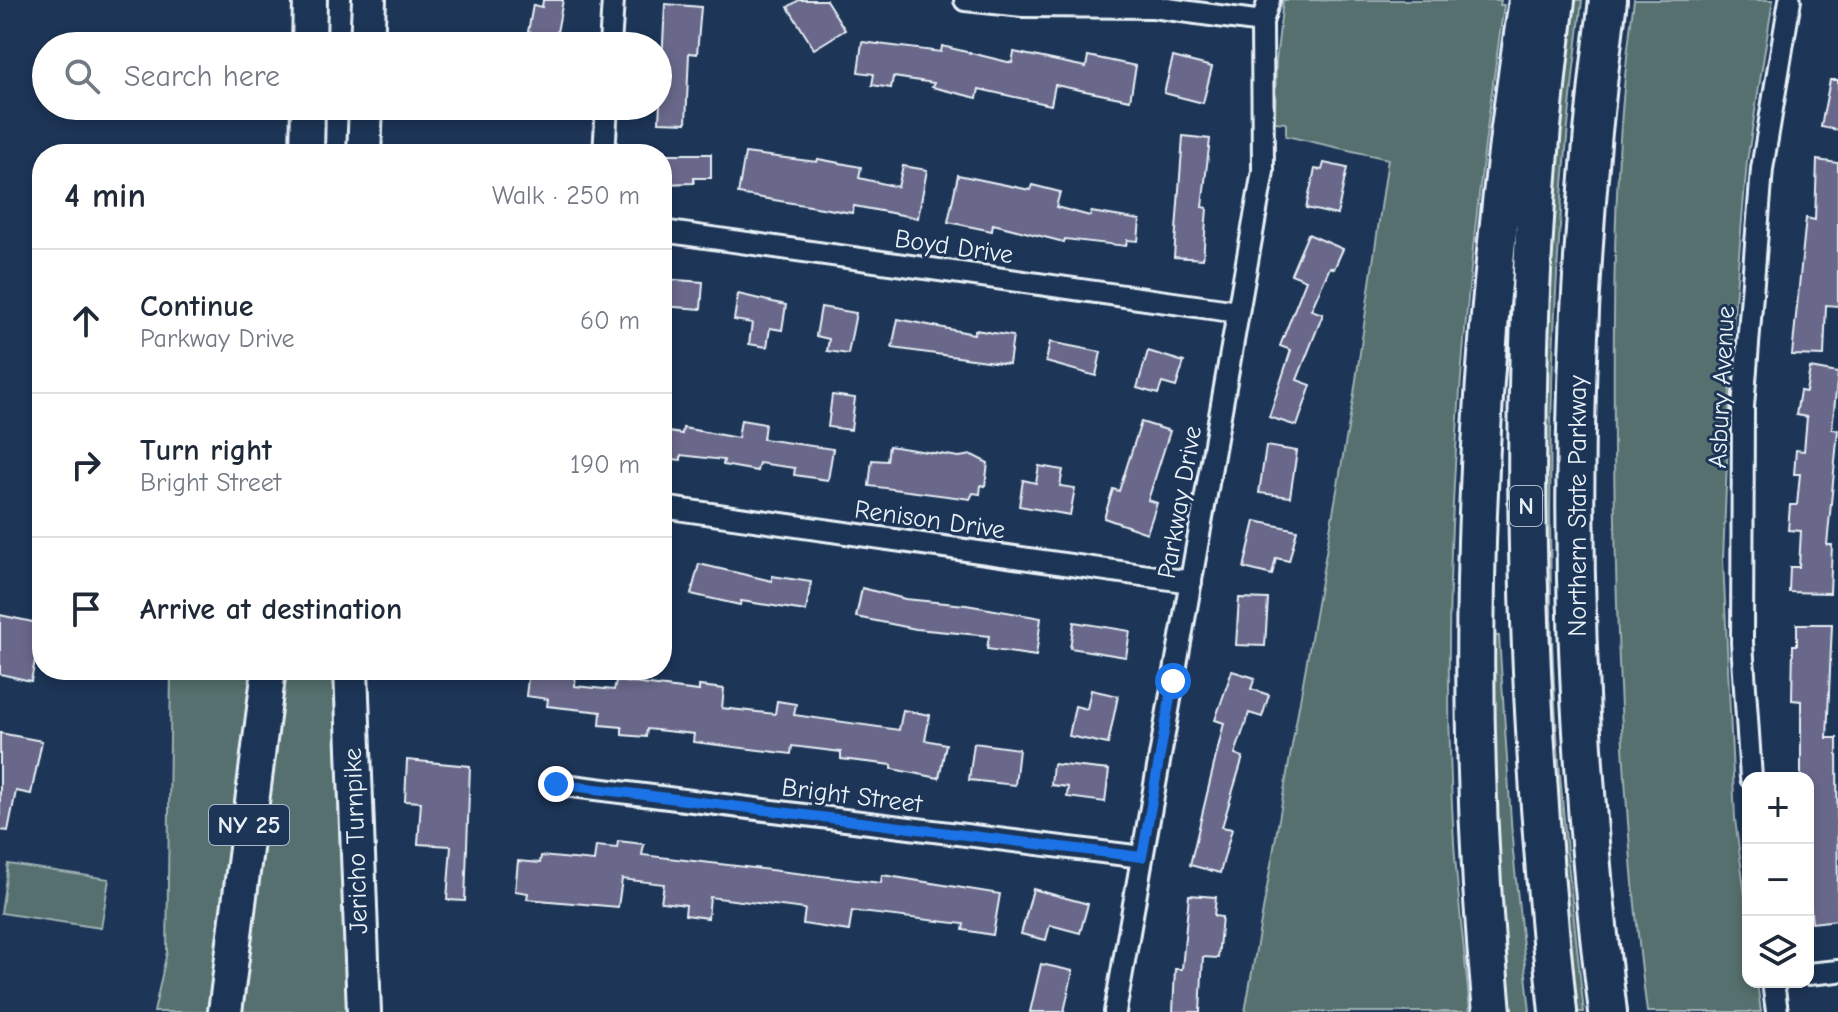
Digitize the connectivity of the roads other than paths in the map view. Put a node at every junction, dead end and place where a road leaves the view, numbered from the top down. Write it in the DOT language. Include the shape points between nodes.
graph roads {
  1 [pos="310,0"];
  2 [pos="369,0"];
  3 [pos="613,0"];
  4 [pos="965,0"];
  5 [pos="1269,0"];
  6 [pos="1528,0"];
  7 [pos="1556,0"];
  8 [pos="1608,0"];
  9 [pos="1790,0"];
  10 [pos="1262,22"];
  11 [pos="309,32"];
  12 [pos="368,32"];
  13 [pos="611,32"];
  14 [pos="308,120"];
  15 [pos="365,120"];
  16 [pos="606,120"];
  17 [pos="307,144"];
  18 [pos="364,144"];
  19 [pos="605,144"];
  20 [pos="672,232"];
  21 [pos="1238,312"];
  22 [pos="672,508"];
  23 [pos="1191,582"];
  24 [pos="268,680"];
  25 [pos="351,680"];
  26 [pos="1580,713"];
  27 [pos="1751,772"];
  28 [pos="556,784"];
  29 [pos="1142,857"];
  30 [pos="1838,971"];
  31 [pos="1814,973"];
  32 [pos="1774,988"];
  33 [pos="225,1012"];
  34 [pos="362,1012"];
  35 [pos="1115,1012"];
  36 [pos="1492,1012"];
  37 [pos="1558,1012"];
  38 [pos="1608,1012"];
  39 [pos="1632,1012"];
  40 [pos="1777,1012"];
  1 -- 11 [label="main road"];
  2 -- 12 [label="main road"];
  3 -- 13 [label="street"];
  4 -- 10 [label="street" via="1153,7"];
  5 -- 10 [label="street, Parkway Drive"];
  6 -- 36 [label="highway" via="1487,316 1475,541 1476,771"];
  7 -- 37 [label="highway, Northern State Parkway / N" via="1533,263 1526,505 1535,762"];
  8 -- 26 [label="highway, Northern State Parkway / N" via="1587,190 1578,347 1575,559"];
  9 -- 27 [label="street, Asbury Avenue" via="1762,169 1743,407 1742,643"];
  10 -- 21 [label="street, Parkway Drive" via="1263,171"];
  14 -- 17 [label="main road"];
  15 -- 18 [label="main road"];
  16 -- 19 [label="street"];
  20 -- 21 [label="street, Boyd Drive"];
  21 -- 23 [label="street, Parkway Drive"];
  22 -- 23 [label="street, Renison Drive"];
  23 -- 29 [label="street, Parkway Drive"];
  24 -- 33 [label="main road, NY 25"];
  25 -- 34 [label="main road, Jericho Turnpike"];
  26 -- 38 [label="highway, Northern State Parkway / N"];
  26 -- 39 [label="highway" via="1615,859"];
  28 -- 29 [label="street, Bright Street"];
  29 -- 35 [label="street, Parkway Drive"];
  30 -- 31 [label="street"];
  32 -- 40 [label="street"];
}
